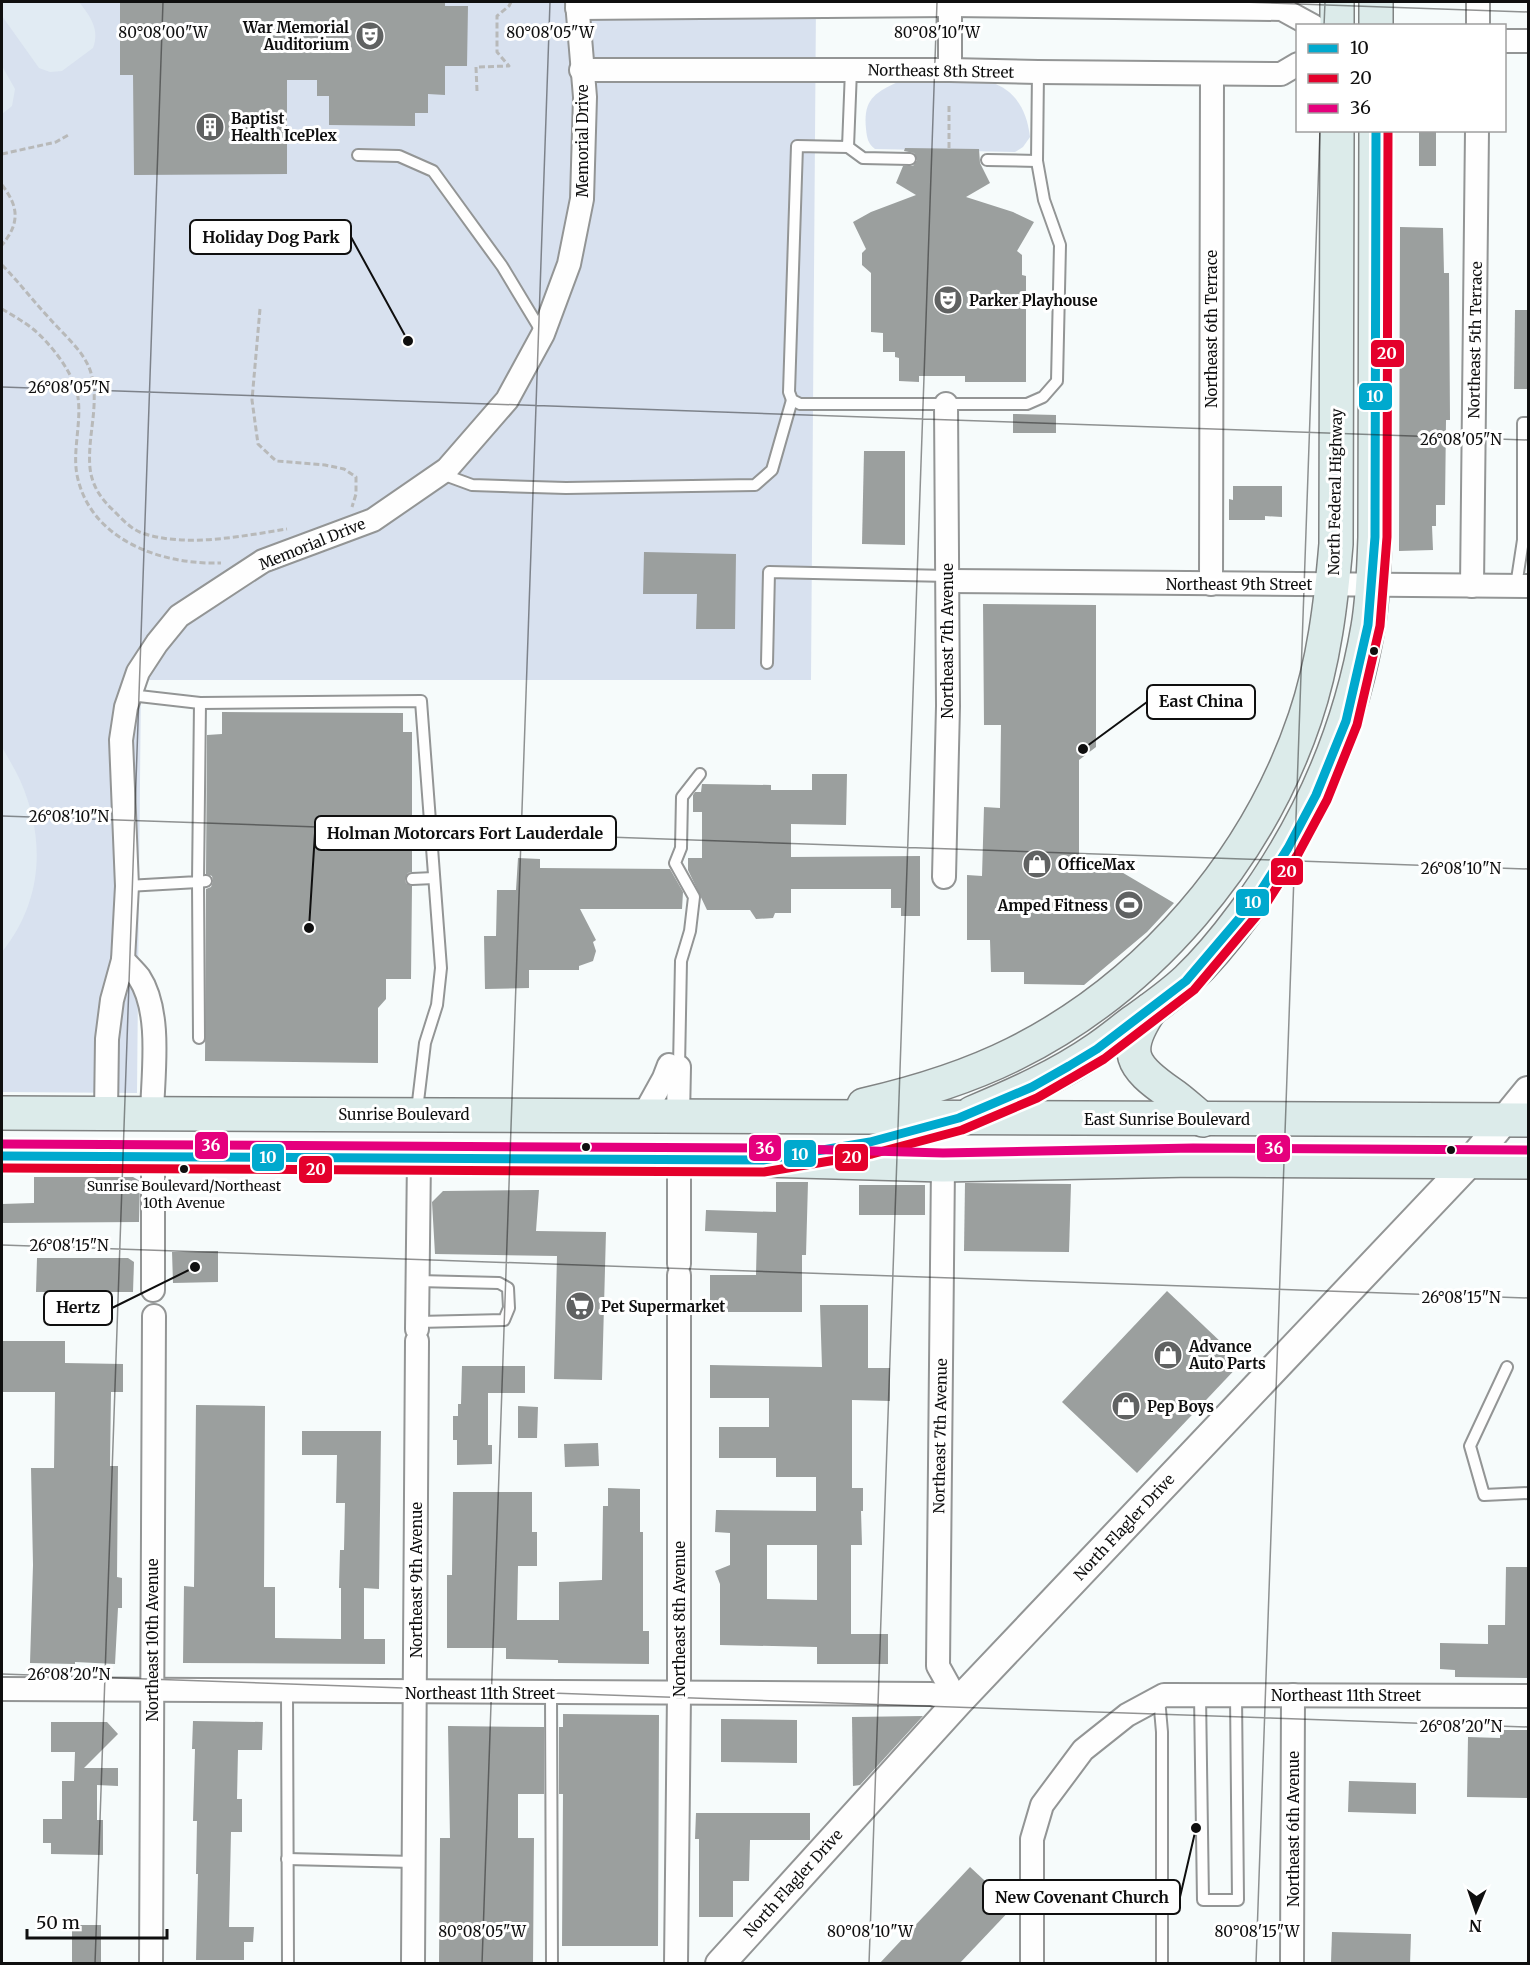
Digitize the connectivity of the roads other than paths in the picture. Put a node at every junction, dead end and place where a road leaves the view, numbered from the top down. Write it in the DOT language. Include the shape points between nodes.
graph roads {
  1 [pos="1337,2"];
  2 [pos="1377,2"];
  3 [pos="1478,2"];
  4 [pos="950,3"];
  5 [pos="577,4"];
  6 [pos="1309,24"];
  7 [pos="1337,24"];
  8 [pos="1376,24"];
  9 [pos="1478,24"];
  10 [pos="1506,41"];
  11 [pos="1528,41"];
  12 [pos="1296,64"];
  13 [pos="581,70"];
  14 [pos="851,70"];
  15 [pos="950,70"];
  16 [pos="1038,72"];
  17 [pos="1212,74"];
  18 [pos="1337,132"];
  19 [pos="1376,132"];
  20 [pos="1478,132"];
  21 [pos="848,147"];
  22 [pos="358,155"];
  23 [pos="910,159"];
  24 [pos="987,160"];
  25 [pos="1037,161"];
  26 [pos="543,334"];
  27 [pos="792,400"];
  28 [pos="946,404"];
  29 [pos="1528,423"];
  30 [pos="441,473"];
  31 [pos="1526,540"];
  32 [pos="948,579"];
  33 [pos="1211,584"];
  34 [pos="1333,585"];
  35 [pos="1373,585"];
  36 [pos="1472,586"];
  37 [pos="1522,586"];
  38 [pos="767,663"];
  39 [pos="130,695"];
  40 [pos="200,703"];
  41 [pos="700,774"];
  42 [pos="944,877"];
  43 [pos="434,878"];
  44 [pos="412,879"];
  45 [pos="202,882"];
  46 [pos="127,886"];
  47 [pos="123,960"];
  48 [pos="1151,1009"];
  49 [pos="198,1038"];
  50 [pos="674,1066"];
  51 [pos="1528,1091"];
  52 [pos="2,1113"];
  53 [pos="152,1113"];
  54 [pos="106,1114"];
  55 [pos="417,1114"];
  56 [pos="643,1116"];
  57 [pos="678,1116"];
  58 [pos="806,1116"];
  59 [pos="959,1119"];
  60 [pos="1203,1120"];
  61 [pos="1516,1120"];
  62 [pos="2,1156"];
  63 [pos="86,1156"];
  64 [pos="153,1157"];
  65 [pos="357,1157"];
  66 [pos="419,1157"];
  67 [pos="679,1160"];
  68 [pos="763,1160"];
  69 [pos="1470,1162"];
  70 [pos="1528,1162"];
  71 [pos="943,1165"];
  72 [pos="418,1281"];
  73 [pos="153,1290"];
  74 [pos="154,1316"];
  75 [pos="418,1330"];
  76 [pos="1507,1367"];
  77 [pos="1528,1493"];
  78 [pos="2,1689"];
  79 [pos="152,1690"];
  80 [pos="287,1691"];
  81 [pos="415,1692"];
  82 [pos="551,1693"];
  83 [pos="679,1694"];
  84 [pos="1200,1695"];
  85 [pos="1236,1695"];
  86 [pos="1293,1695"];
  87 [pos="1161,1696"];
  88 [pos="1528,1696"];
  89 [pos="958,1702"];
  90 [pos="287,1859"];
  91 [pos="414,1862"];
  92 [pos="151,1964"];
  93 [pos="288,1964"];
  94 [pos="413,1964"];
  95 [pos="552,1964"];
  96 [pos="676,1964"];
  97 [pos="720,1964"];
  98 [pos="1032,1964"];
  99 [pos="1162,1964"];
  100 [pos="1292,1964"];
  1 -- 7 [label="main road"];
  2 -- 8 [label="main road"];
  3 -- 9 [label="street"];
  4 -- 5 [label="street"];
  4 -- 6 [label="street" via="1282,9"];
  4 -- 15 [label="street"];
  5 -- 13 [label="street, Memorial Drive"];
  10 -- 11 [label="street"];
  12 -- 17 [label="street, Northeast 8th Street" via="1281,74"];
  13 -- 14 [label="street, Northeast 8th Street"];
  13 -- 26 [label="street, Memorial Drive" via="585,97 582,199 569,264"];
  14 -- 15 [label="street, Northeast 8th Street"];
  14 -- 21 [label="lane"];
  15 -- 16 [label="street, Northeast 8th Street"];
  16 -- 17 [label="street, Northeast 8th Street"];
  16 -- 25 [label="lane"];
  17 -- 33 [label="street, Northeast 6th Terrace"];
  18 -- 34 [label="main road, North Federal Highway"];
  19 -- 35 [label="main road"];
  20 -- 36 [label="street, Northeast 5th Terrace"];
  21 -- 23 [label="lane" via="863,158"];
  21 -- 27 [label="lane" via="797,146 789,392"];
  22 -- 26 [label="lane" via="399,156 433,171 502,267"];
  24 -- 25 [label="lane"];
  25 -- 28 [label="lane" via="1044,200 1060,246 1057,381 1043,398 1027,404"];
  26 -- 30 [label="street, Memorial Drive" via="507,400"];
  27 -- 28 [label="lane" via="800,404"];
  27 -- 30 [label="lane" via="772,471 755,485 472,485"];
  28 -- 32 [label="street, Northeast 7th Avenue"];
  29 -- 31 [label="lane" via="1523,423"];
  30 -- 39 [label="street, Memorial Drive" via="373,520 263,561 179,616 138,672"];
  31 -- 37 [label="lane"];
  32 -- 33 [label="street, Northeast 9th Street"];
  32 -- 38 [label="lane" via="769,572"];
  32 -- 42 [label="street, Northeast 7th Avenue"];
  33 -- 34 [label="street, Northeast 9th Street"];
  34 -- 35 [label="street, Northeast 9th Street"];
  34 -- 58 [label="main road, North Federal Highway" via="1305,718 1268,802 1205,899 1151,957 1065,1024 963,1077 862,1106"];
  35 -- 36 [label="street, Northeast 9th Street"];
  35 -- 48 [label="main road" via="1362,658 1346,721 1317,795 1255,900 1186,981"];
  36 -- 37 [label="street, Northeast 9th Street"];
  39 -- 40 [label="lane"];
  39 -- 46 [label="street, Memorial Drive" via="121,740"];
  40 -- 43 [label="lane" via="421,701"];
  40 -- 45 [label="lane"];
  41 -- 50 [label="lane" via="682,797 681,848 675,863 694,897 681,961"];
  43 -- 44 [label="lane"];
  43 -- 55 [label="lane" via="440,986 425,1043"];
  45 -- 46 [label="lane"];
  45 -- 49 [label="lane"];
  46 -- 47 [label="street, Memorial Drive"];
  47 -- 53 [label="street" via="147,994 153,1021"];
  47 -- 54 [label="street, Memorial Drive" via="107,1039"];
  48 -- 59 [label="main road" via="1060,1072"];
  48 -- 60 [label="main road" via="1134,1040 1137,1064"];
  50 -- 56 [label="street"];
  50 -- 57 [label="street"];
  51 -- 61 [label="street, North Flagler Drive"];
  52 -- 54 [label="main road, Sunrise Boulevard"];
  53 -- 54 [label="main road, Sunrise Boulevard"];
  53 -- 55 [label="main road, Sunrise Boulevard"];
  53 -- 63 [label="main road" via="119,1143"];
  55 -- 56 [label="main road, Sunrise Boulevard"];
  55 -- 65 [label="main road" via="396,1137"];
  56 -- 57 [label="main road, Sunrise Boulevard"];
  57 -- 58 [label="main road, Sunrise Boulevard"];
  58 -- 59 [label="main road, East Sunrise Boulevard"];
  59 -- 60 [label="main road, East Sunrise Boulevard"];
  59 -- 68 [label="main road" via="870,1142"];
  60 -- 61 [label="main road, East Sunrise Boulevard"];
  61 -- 69 [label="street, North Flagler Drive"];
  62 -- 63 [label="main road"];
  63 -- 64 [label="main road"];
  64 -- 65 [label="main road"];
  64 -- 73 [label="street"];
  65 -- 66 [label="main road"];
  66 -- 67 [label="main road"];
  66 -- 72 [label="street, Northeast 9th Avenue"];
  67 -- 68 [label="main road"];
  67 -- 83 [label="street, Northeast 8th Avenue"];
  68 -- 71 [label="main road"];
  69 -- 70 [label="main road"];
  69 -- 71 [label="main road" via="1193,1160"];
  69 -- 89 [label="street, North Flagler Drive"];
  71 -- 89 [label="street, Northeast 7th Avenue" via="938,1666"];
  72 -- 75 [label="street, Northeast 9th Avenue"];
  72 -- 75 [label="lane" via="498,1283 508,1288 509,1308 504,1320"];
  74 -- 79 [label="street, Northeast 10th Avenue"];
  75 -- 81 [label="street, Northeast 9th Avenue"];
  76 -- 77 [label="lane" via="1470,1446 1484,1495"];
  78 -- 79 [label="street, Northeast 11th Street"];
  79 -- 80 [label="street, Northeast 11th Street"];
  79 -- 92 [label="street, Northeast 10th Avenue"];
  80 -- 81 [label="street, Northeast 11th Street"];
  80 -- 90 [label="lane"];
  81 -- 82 [label="street, Northeast 11th Street"];
  81 -- 91 [label="street, Northeast 9th Avenue"];
  82 -- 83 [label="street, Northeast 11th Street"];
  82 -- 95 [label="lane"];
  83 -- 89 [label="street, Northeast 11th Street" via="932,1694"];
  83 -- 96 [label="street, Northeast 8th Avenue"];
  84 -- 85 [label="street, Northeast 11th Street"];
  84 -- 85 [label="lane" via="1203,1900 1238,1900"];
  84 -- 87 [label="street, Northeast 11th Street"];
  85 -- 86 [label="street, Northeast 11th Street"];
  86 -- 88 [label="street, Northeast 11th Street"];
  86 -- 100 [label="street, Northeast 6th Avenue"];
  87 -- 98 [label="street" via="1127,1715 1083,1750 1042,1804 1032,1839"];
  87 -- 99 [label="lane"];
  89 -- 97 [label="street, North Flagler Drive"];
  90 -- 91 [label="lane"];
  90 -- 93 [label="lane"];
  91 -- 94 [label="street, Northeast 9th Avenue"];
}
